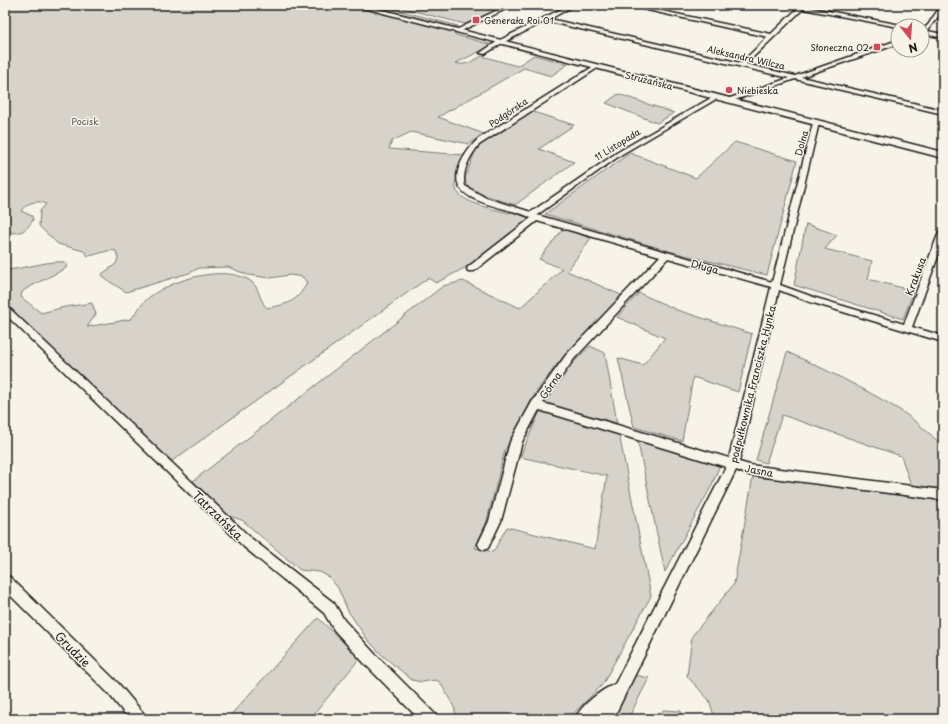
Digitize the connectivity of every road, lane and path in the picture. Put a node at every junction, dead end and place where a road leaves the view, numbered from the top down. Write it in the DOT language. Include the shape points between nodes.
graph roads {
  1 [pos="355,5"];
  2 [pos="512,5"];
  3 [pos="573,5"];
  4 [pos="627,5"];
  5 [pos="791,5"];
  6 [pos="943,6"];
  7 [pos="802,7"];
  8 [pos="545,19"];
  9 [pos="890,24"];
  10 [pos="930,26"];
  11 [pos="457,31"];
  12 [pos="930,34"];
  13 [pos="771,36"];
  14 [pos="943,36"];
  15 [pos="500,42"];
  16 [pos="890,45"];
  17 [pos="484,53"];
  18 [pos="742,65"];
  19 [pos="596,66"];
  20 [pos="794,77"];
  21 [pos="716,97"];
  22 [pos="729,100"];
  23 [pos="943,112"];
  24 [pos="816,123"];
  25 [pos="943,155"];
  26 [pos="804,167"];
  27 [pos="468,192"];
  28 [pos="534,216"];
  29 [pos="943,232"];
  30 [pos="665,256"];
  31 [pos="471,269"];
  32 [pos="776,286"];
  33 [pos="5,309"];
  34 [pos="907,328"];
  35 [pos="943,339"];
  36 [pos="536,405"];
  37 [pos="733,464"];
  38 [pos="943,495"];
  39 [pos="484,544"];
  40 [pos="5,581"];
  41 [pos="620,688"];
  42 [pos="139,719"];
  43 [pos="430,719"];
  44 [pos="583,719"];
  45 [pos="605,719"];
  1 -- 11 [label="main road, Strużańska"];
  2 -- 11 [label="street"];
  3 -- 8 [label="street"];
  4 -- 13 [label="street"];
  5 -- 7 [label="street"];
  6 -- 10 [label="street"];
  7 -- 9 [label="street"];
  7 -- 13 [label="street"];
  8 -- 15 [label="street"];
  8 -- 18 [label="street, Aleksandra Wilcza"];
  11 -- 15 [label="main road, Strużańska"];
  12 -- 14 [label="street"];
  13 -- 18 [label="street"];
  15 -- 17 [label="street"];
  15 -- 19 [label="main road, Strużańska"];
  16 -- 20 [label="street"];
  18 -- 20 [label="street, Aleksandra Wilcza"];
  19 -- 21 [label="main road, Strużańska"];
  19 -- 27 [label="street, Podgórska" via="475,146 462,168 462,187"];
  20 -- 22 [label="street"];
  20 -- 23 [label="street, Aleksandra Wilcza"];
  21 -- 22 [label="main road, Strużańska"];
  21 -- 28 [label="street, 11 Listopada" via="620,153"];
  22 -- 24 [label="main road, Strużańska"];
  24 -- 25 [label="main road, Strużańska"];
  24 -- 26 [label="street, Dolna"];
  26 -- 32 [label="street, podpułkownika Franciszka Hynka"];
  27 -- 28 [label="street, Długa"];
  28 -- 30 [label="street, Długa"];
  28 -- 31 [label="street, 11 Listopada"];
  29 -- 34 [label="street, Krakusa"];
  30 -- 32 [label="street, Długa"];
  30 -- 36 [label="street, Górna" via="570,357"];
  32 -- 34 [label="street, Długa"];
  32 -- 37 [label="street, podpułkownika Franciszka Hynka"];
  33 -- 43 [label="street, Tatrzańska" via="248,543 329,608 339,626"];
  34 -- 35 [label="street, Długa"];
  36 -- 37 [label="street, Jasna"];
  36 -- 39 [label="street, Górna" via="516,442 495,521"];
  37 -- 38 [label="street, Jasna" via="749,470"];
  37 -- 41 [label="street, podpułkownika Franciszka Hynka"];
  40 -- 42 [label="street, Grudzie" via="113,688"];
  41 -- 44 [label="street" via="607,695"];
  41 -- 45 [label="street, podpułkownika Franciszka Hynka"];
}
